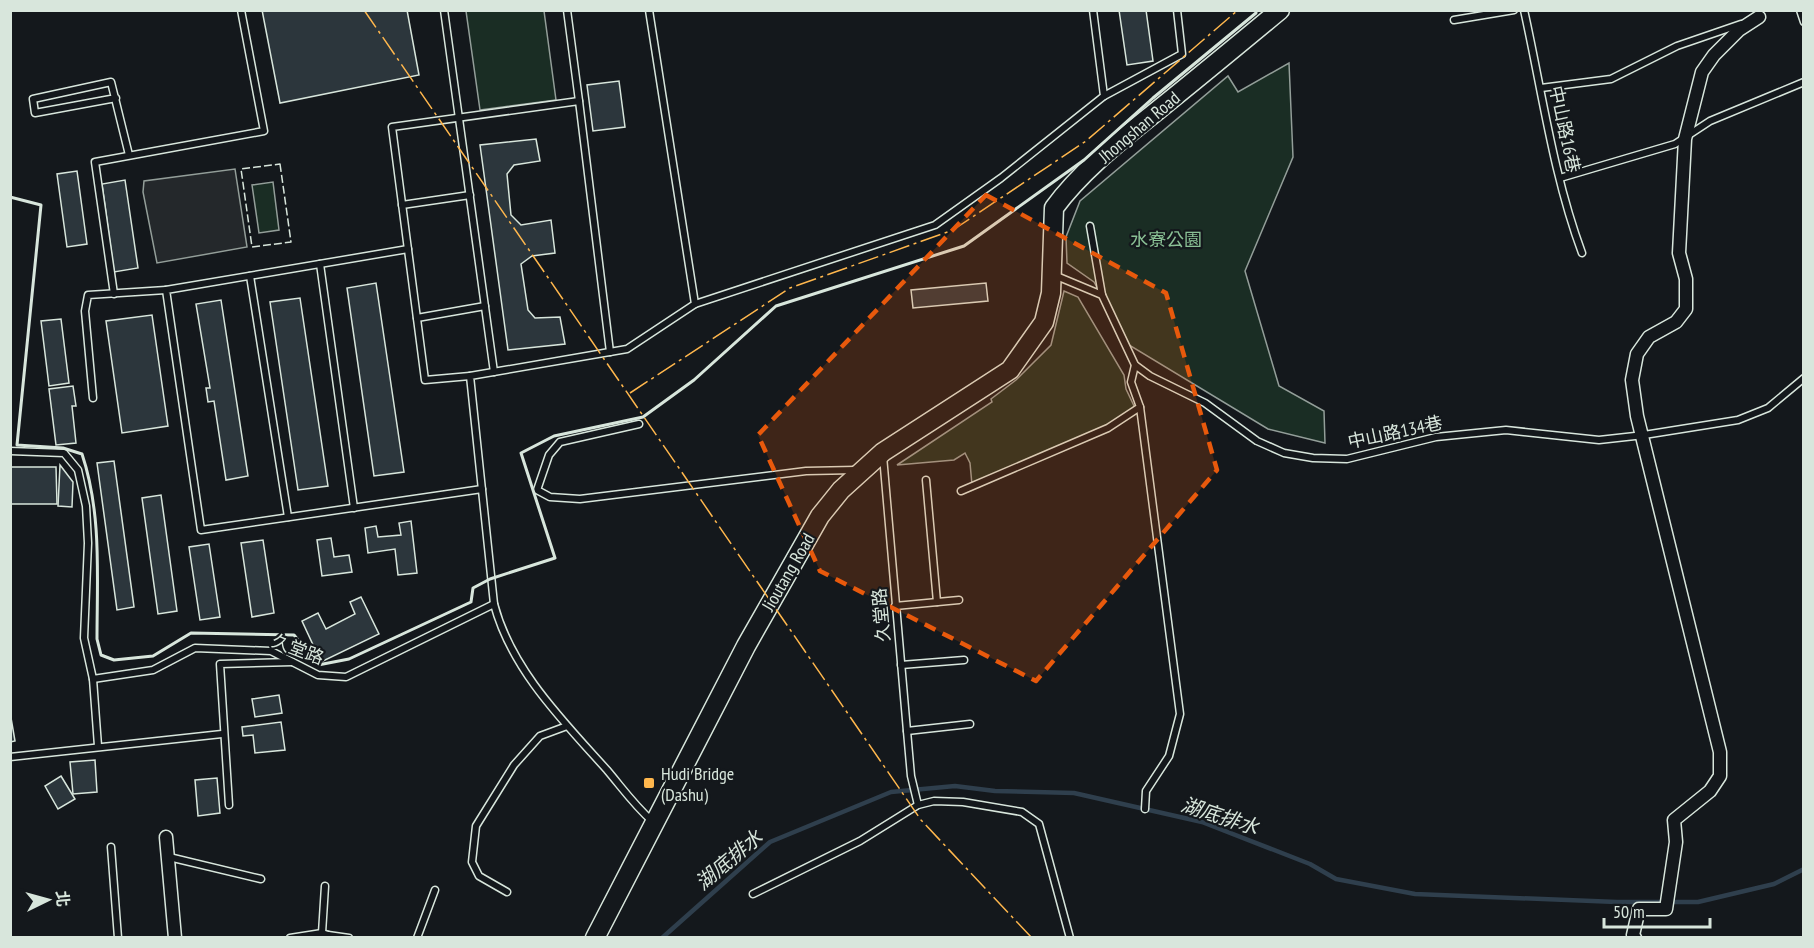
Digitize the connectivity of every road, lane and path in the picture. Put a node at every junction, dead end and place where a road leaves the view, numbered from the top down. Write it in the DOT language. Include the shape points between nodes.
graph roads {
  1 [pos="241,10"];
  2 [pos="444,10"];
  3 [pos="567,10"];
  4 [pos="649,10"];
  5 [pos="1093,10"];
  6 [pos="1177,10"];
  7 [pos="1514,10"];
  8 [pos="1524,10"];
  9 [pos="1800,10"];
  10 [pos="1278,11"];
  11 [pos="1764,14"];
  12 [pos="1454,20"];
  13 [pos="1803,22"];
  14 [pos="1803,82"];
  15 [pos="1541,88"];
  16 [pos="66,92"];
  17 [pos="1104,96"];
  18 [pos="116,98"];
  19 [pos="579,101"];
  20 [pos="70,107"];
  21 [pos="459,117"];
  22 [pos="1685,139"];
  23 [pos="129,155"];
  24 [pos="1560,178"];
  25 [pos="470,195"];
  26 [pos="402,205"];
  27 [pos="1090,226"];
  28 [pos="408,249"];
  29 [pos="1582,253"];
  30 [pos="320,264"];
  31 [pos="1050,274"];
  32 [pos="250,276"];
  33 [pos="166,290"];
  34 [pos="114,294"];
  35 [pos="1102,295"];
  36 [pos="695,304"];
  37 [pos="485,306"];
  38 [pos="417,318"];
  39 [pos="610,352"];
  40 [pos="1134,365"];
  41 [pos="494,372"];
  42 [pos="470,376"];
  43 [pos="1803,378"];
  44 [pos="93,398"];
  45 [pos="1140,407"];
  46 [pos="639,424"];
  47 [pos="1644,435"];
  48 [pos="10,451"];
  49 [pos="883,452"];
  50 [pos="862,469"];
  51 [pos="926,480"];
  52 [pos="482,489"];
  53 [pos="961,491"];
  54 [pos="354,508"];
  55 [pos="288,518"];
  56 [pos="959,600"];
  57 [pos="937,602"];
  58 [pos="494,604"];
  59 [pos="895,606"];
  60 [pos="964,660"];
  61 [pos="293,662"];
  62 [pos="901,665"];
  63 [pos="93,679"];
  64 [pos="970,724"];
  65 [pos="567,726"];
  66 [pos="906,731"];
  67 [pos="222,734"];
  68 [pos="98,746"];
  69 [pos="10,757"];
  70 [pos="229,805"];
  71 [pos="918,805"];
  72 [pos="1144,809"];
  73 [pos="653,822"];
  74 [pos="166,837"];
  75 [pos="111,847"];
  76 [pos="168,857"];
  77 [pos="261,879"];
  78 [pos="326,886"];
  79 [pos="435,890"];
  80 [pos="507,892"];
  81 [pos="753,894"];
  82 [pos="326,935"];
  83 [pos="118,938"];
  84 [pos="175,938"];
  85 [pos="290,938"];
  86 [pos="349,938"];
  87 [pos="417,938"];
  88 [pos="595,938"];
  89 [pos="1070,938"];
  90 [pos="1635,938"];
  1 -- 23 [label="lane" via="264,131"];
  2 -- 21 [label="lane"];
  3 -- 19 [label="lane"];
  4 -- 36 [label="lane"];
  5 -- 17 [label="lane"];
  6 -- 17 [label="lane" via="1182,54"];
  7 -- 12 [label="lane"];
  8 -- 15 [label="lane, 中山路16巷"];
  9 -- 13 [label="lane"];
  10 -- 31 [label="street, Jhongshan Road" via="1071,185 1054,208"];
  11 -- 15 [label="lane" via="1677,46 1611,79"];
  11 -- 22 [label="street" via="1739,30 1702,72"];
  14 -- 22 [label="lane" via="1710,121"];
  15 -- 24 [label="lane, 中山路16巷"];
  16 -- 18 [label="lane" via="111,82"];
  16 -- 20 [label="lane"];
  16 -- 20 [label="lane" via="33,99 35,114"];
  17 -- 36 [label="lane" via="935,225"];
  18 -- 20 [label="lane"];
  18 -- 23 [label="lane"];
  19 -- 21 [label="lane"];
  19 -- 39 [label="lane"];
  21 -- 25 [label="lane"];
  21 -- 26 [label="lane" via="392,127"];
  22 -- 24 [label="lane"];
  22 -- 47 [label="street" via="1679,253 1686,279 1686,309 1676,322 1649,337 1637,354 1632,380"];
  23 -- 34 [label="lane" via="95,162"];
  24 -- 29 [label="lane, 中山路16巷"];
  25 -- 26 [label="lane"];
  25 -- 37 [label="lane"];
  26 -- 28 [label="lane"];
  27 -- 35 [label="lane"];
  28 -- 30 [label="lane"];
  28 -- 38 [label="lane"];
  30 -- 32 [label="lane"];
  30 -- 54 [label="lane"];
  31 -- 35 [label="lane"];
  31 -- 49 [label="street, Jioutang Road" via="1051,293 1044,322 1010,370"];
  32 -- 33 [label="lane"];
  32 -- 55 [label="lane"];
  33 -- 34 [label="lane"];
  33 -- 55 [label="lane" via="201,530"];
  34 -- 44 [label="lane" via="88,295"];
  35 -- 40 [label="lane"];
  36 -- 39 [label="lane" via="627,349"];
  37 -- 38 [label="lane"];
  37 -- 41 [label="lane"];
  38 -- 42 [label="lane" via="425,380"];
  39 -- 41 [label="lane"];
  40 -- 45 [label="lane" via="1131,382"];
  40 -- 47 [label="lane, 中山路134巷" via="1205,403 1257,441 1284,453 1313,458 1347,459 1436,437 1506,430 1599,440"];
  41 -- 42 [label="lane"];
  42 -- 52 [label="lane"];
  43 -- 47 [label="lane, 中山路134巷" via="1768,408 1738,420"];
  45 -- 53 [label="lane" via="1108,428"];
  45 -- 72 [label="lane" via="1180,714 1169,756 1146,791"];
  46 -- 50 [label="lane" via="560,442 549,455 537,490 550,497 580,499 806,471"];
  47 -- 90 [label="street" via="1720,752 1720,776 1710,791 1674,820 1676,842 1666,909 1639,909"];
  48 -- 63 [label="lane" via="64,453 78,470 88,534 84,638"];
  49 -- 50 [label="street, Jioutang Road"];
  49 -- 59 [label="lane, 久堂路"];
  50 -- 73 [label="street, Jioutang Road" via="820,516"];
  51 -- 57 [label="lane"];
  52 -- 54 [label="lane"];
  52 -- 58 [label="lane"];
  54 -- 55 [label="lane"];
  56 -- 57 [label="lane"];
  57 -- 59 [label="lane"];
  58 -- 61 [label="lane, 久堂路" via="346,677 318,675"];
  58 -- 65 [label="lane" via="501,630"];
  59 -- 62 [label="lane, 久堂路"];
  60 -- 62 [label="lane"];
  61 -- 63 [label="lane, 久堂路" via="271,651 195,648 153,670"];
  61 -- 67 [label="lane" via="220,664"];
  62 -- 66 [label="lane, 久堂路"];
  63 -- 68 [label="lane"];
  64 -- 66 [label="lane"];
  65 -- 73 [label="lane" via="630,802"];
  65 -- 80 [label="lane" via="540,736 514,765 476,826 472,862 479,876"];
  66 -- 71 [label="lane, 久堂路"];
  67 -- 68 [label="lane"];
  67 -- 70 [label="lane"];
  68 -- 69 [label="lane"];
  71 -- 81 [label="lane" via="860,841"];
  71 -- 89 [label="lane" via="963,802 1022,812 1039,824"];
  73 -- 88 [label="street, Jioutang Road"];
  74 -- 76 [label="street"];
  75 -- 83 [label="lane"];
  76 -- 77 [label="lane"];
  76 -- 84 [label="street"];
  78 -- 82 [label="lane"];
  79 -- 87 [label="lane"];
  82 -- 85 [label="lane"];
  82 -- 86 [label="lane"];
}
